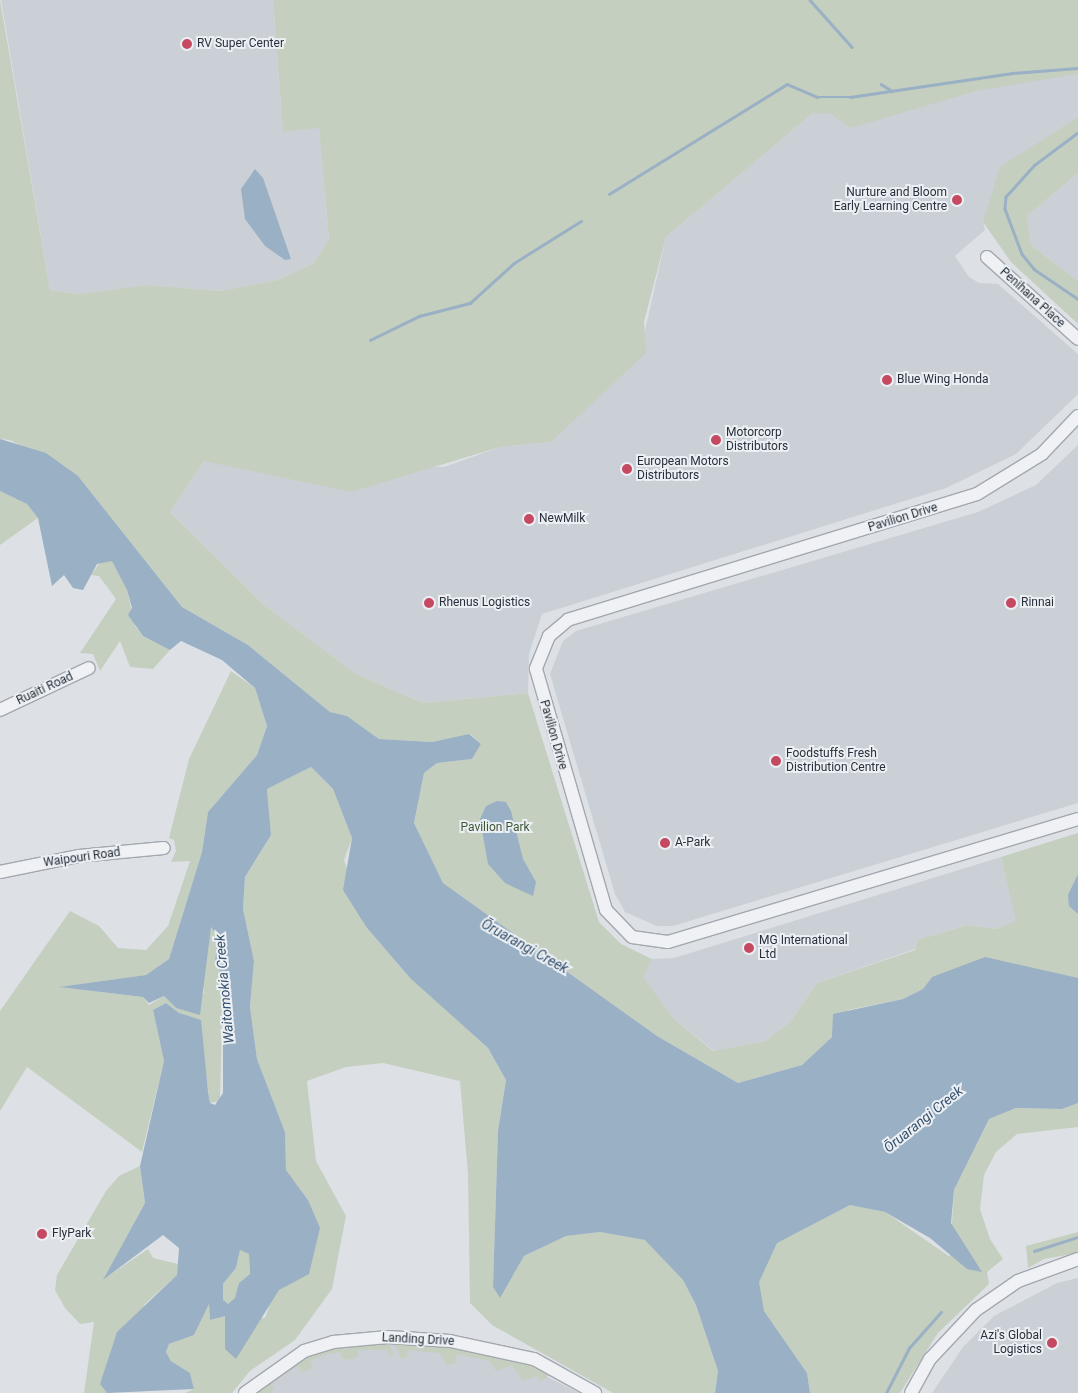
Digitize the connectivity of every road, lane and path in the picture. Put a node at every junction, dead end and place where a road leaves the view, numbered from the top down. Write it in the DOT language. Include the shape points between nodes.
graph roads {
  1 [pos="986,257"];
  2 [pos="1078,339"];
  3 [pos="1078,416"];
  4 [pos="89,668"];
  5 [pos="0,710"];
  6 [pos="1078,819"];
  7 [pos="164,848"];
  8 [pos="0,872"];
  9 [pos="1078,1259"];
  10 [pos="245,1393"];
  11 [pos="595,1393"];
  12 [pos="912,1393"];
  1 -- 2 [label="street, Penihana Place"];
  3 -- 6 [label="street, Pavilion Drive" via="1042,454 976,494 568,620 549,636 536,669 606,910 622,931 654,943"];
  4 -- 5 [label="street, Ruaiti Road"];
  7 -- 8 [label="street, Waipouri Road" via="79,856"];
  9 -- 12 [label="street" via="1018,1281 976,1310 930,1359"];
  10 -- 11 [label="street, Landing Drive" via="304,1351 333,1342 388,1337 450,1341 534,1359"];
}
